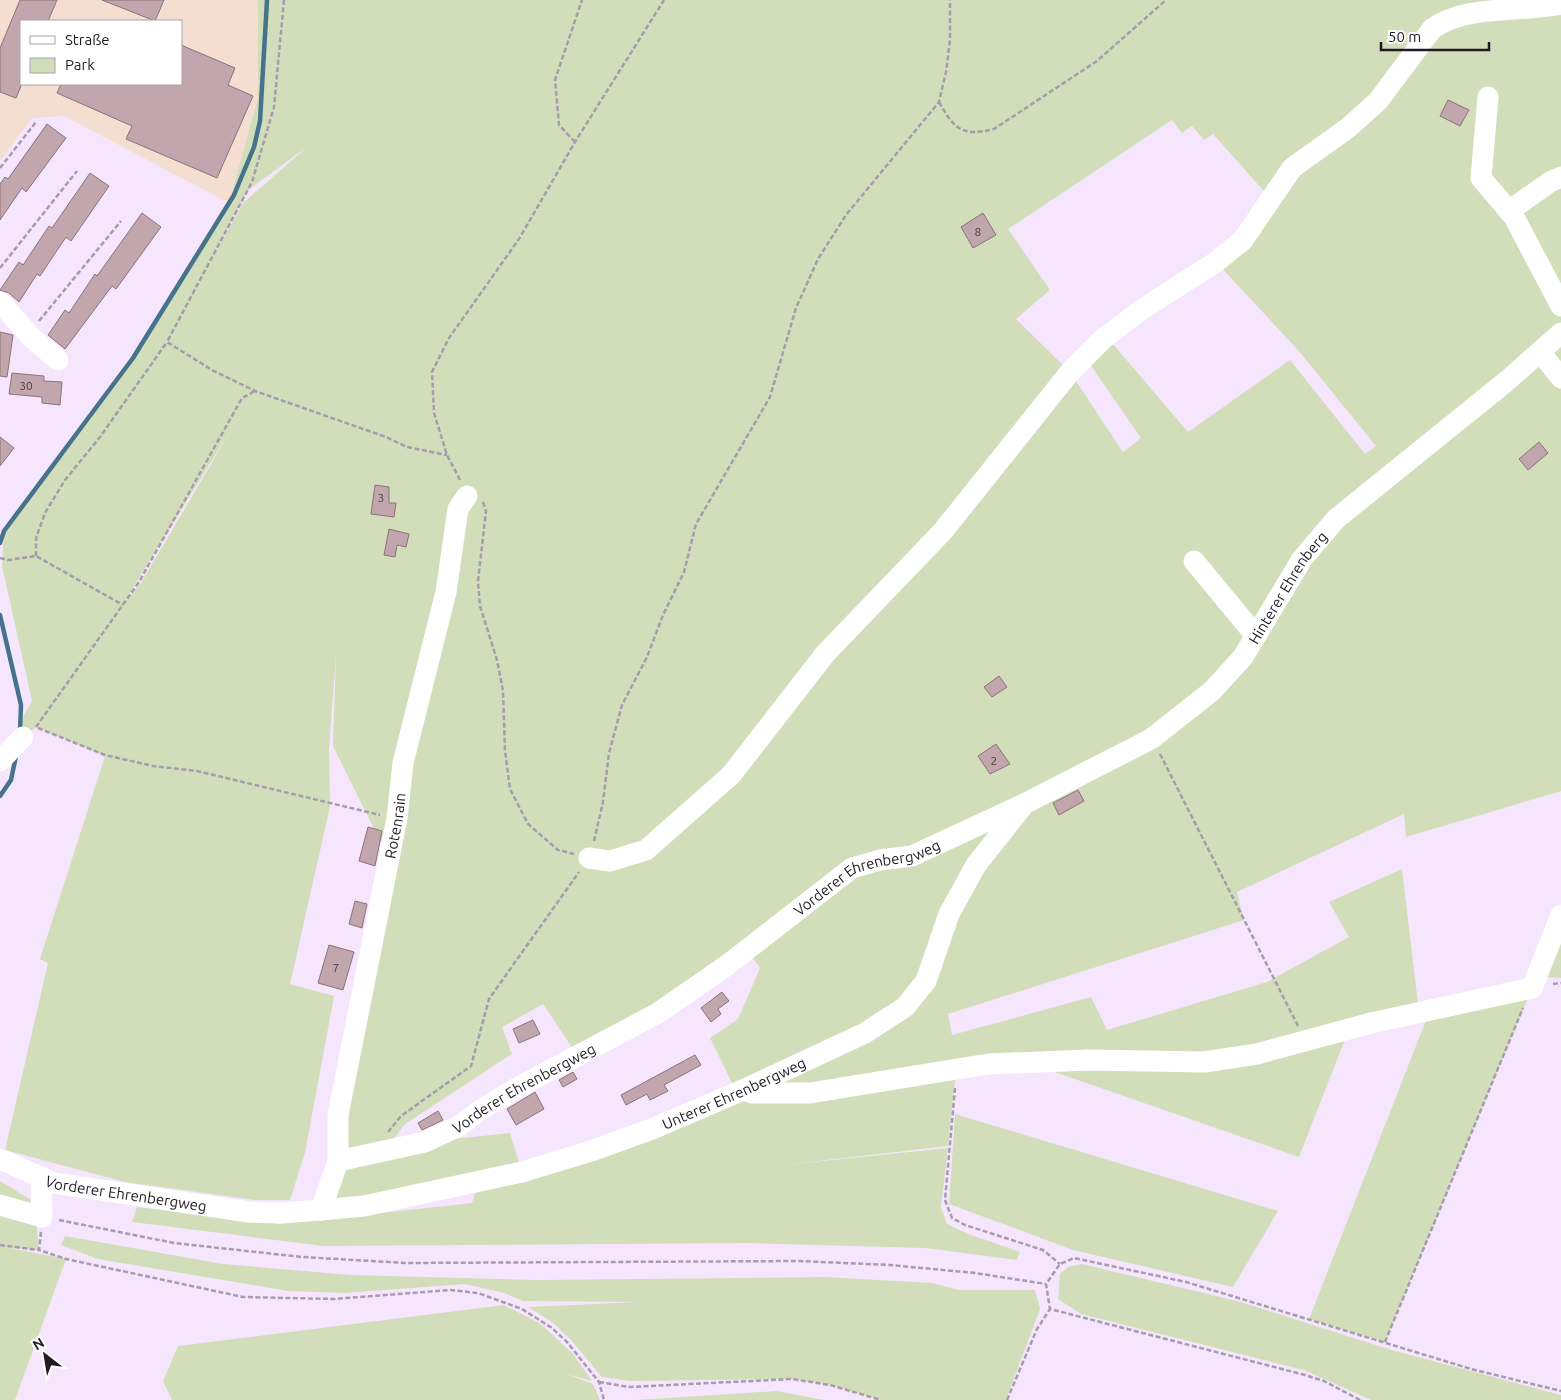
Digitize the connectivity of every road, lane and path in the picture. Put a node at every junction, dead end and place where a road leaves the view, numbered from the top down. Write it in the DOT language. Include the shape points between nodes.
graph roads {
  1 [pos="284,0"];
  2 [pos="582,0"];
  3 [pos="664,0"];
  4 [pos="950,0"];
  5 [pos="1166,0"];
  6 [pos="1561,4"];
  7 [pos="1488,97"];
  8 [pos="939,102"];
  9 [pos="36,122"];
  10 [pos="575,142"];
  11 [pos="0,168"];
  12 [pos="77,171"];
  13 [pos="1561,177"];
  14 [pos="1509,211"];
  15 [pos="121,221"];
  16 [pos="0,268"];
  17 [pos="0,302"];
  18 [pos="1561,306"];
  19 [pos="28,333"];
  20 [pos="1561,333"];
  21 [pos="167,342"];
  22 [pos="1540,352"];
  23 [pos="58,360"];
  24 [pos="1561,378"];
  25 [pos="255,391"];
  26 [pos="447,455"];
  27 [pos="467,496"];
  28 [pos="36,556"];
  29 [pos="0,558"];
  30 [pos="1194,561"];
  31 [pos="123,604"];
  32 [pos="1256,636"];
  33 [pos="30,732"];
  34 [pos="1152,739"];
  35 [pos="1,752"];
  36 [pos="1026,803"];
  37 [pos="397,818"];
  38 [pos="590,858"];
  39 [pos="1561,915"];
  40 [pos="1532,988"];
  41 [pos="1305,1041"];
  42 [pos="956,1069"];
  43 [pos="743,1090"];
  44 [pos="386,1134"];
  45 [pos="0,1159"];
  46 [pos="338,1160"];
  47 [pos="41,1177"];
  48 [pos="0,1205"];
  49 [pos="321,1210"];
  50 [pos="42,1217"];
  51 [pos="0,1245"];
  52 [pos="39,1250"];
  53 [pos="1060,1264"];
  54 [pos="1046,1284"];
  55 [pos="1050,1309"];
  56 [pos="1385,1342"];
  57 [pos="599,1382"];
  58 [pos="1561,1391"];
  59 [pos="604,1400"];
  60 [pos="881,1400"];
  61 [pos="1007,1400"];
  62 [pos="1360,1400"];
  1 -- 21 [label="path" via="274,107 252,182"];
  2 -- 10 [label="path" via="555,80 559,125"];
  3 -- 10 [label="path"];
  4 -- 8 [label="path" via="950,40"];
  5 -- 8 [label="path" via="1097,61 994,129 984,132 959,129 952,124"];
  6 -- 38 [label="lane" via="1465,14 1443,21 1432,29 1378,101 1348,128 1292,168 1243,240 1216,262 1141,310 1103,339 1070,372 943,531 825,654 731,775 646,850 610,861"];
  7 -- 14 [label="lane" via="1481,178"];
  8 -- 38 [label="path" via="846,214 807,282 796,308 770,397 696,524 684,572 622,706 609,753 603,802"];
  9 -- 11 [label="path"];
  10 -- 26 [label="path" via="518,239 449,338 432,372 434,413"];
  12 -- 16 [label="path"];
  13 -- 14 [label="lane"];
  14 -- 18 [label="lane"];
  15 -- 19 [label="path"];
  17 -- 19 [label="lane"];
  19 -- 23 [label="lane"];
  20 -- 22 [label="lane, Hinterer Ehrenberg"];
  21 -- 25 [label="path" via="212,370"];
  21 -- 28 [label="path" via="100,437 65,480 36,538"];
  22 -- 24 [label="lane"];
  22 -- 32 [label="lane, Hinterer Ehrenberg" via="1336,519 1302,559"];
  25 -- 26 [label="path" via="407,446"];
  25 -- 31 [label="path" via="242,398 228,420 139,582"];
  26 -- 27 [label="path"];
  27 -- 37 [label="lane, Rotenrain" via="458,509 446,592 403,763"];
  27 -- 38 [label="path" via="476,496 486,511 478,581 480,606 503,691 510,789 528,824 558,850"];
  28 -- 29 [label="path"];
  28 -- 31 [label="path"];
  30 -- 32 [label="lane"];
  31 -- 33 [label="path"];
  32 -- 34 [label="lane, Hinterer Ehrenberg" via="1243,657 1212,691"];
  33 -- 35 [label="lane"];
  33 -- 37 [label="path" via="105,755 153,766 197,771"];
  34 -- 36 [label="lane, Hinterer Ehrenberg"];
  34 -- 41 [label="path"];
  36 -- 43 [label="lane, Unterer Ehrenbergweg" via="976,865 949,914 926,981 905,1008 858,1036"];
  36 -- 46 [label="lane, Vorderer Ehrenbergweg" via="912,856 852,868 726,966 658,1012 515,1089 459,1126 425,1142"];
  37 -- 46 [label="lane, Rotenrain" via="338,1115"];
  38 -- 44 [label="path" via="488,999 471,1066 401,1116"];
  39 -- 40 [label="lane"];
  40 -- 41 [label="lane"];
  40 -- 56 [label="path"];
  41 -- 42 [label="lane" via="1257,1054 1204,1062 1080,1060 988,1064"];
  42 -- 43 [label="lane" via="810,1093 752,1093"];
  42 -- 53 [label="path" via="946,1181 947,1209 952,1218 965,1225 1043,1250"];
  43 -- 49 [label="lane, Unterer Ehrenbergweg" via="652,1129 522,1172 364,1206"];
  45 -- 47 [label="lane, Vorderer Ehrenbergweg"];
  46 -- 49 [label="lane"];
  47 -- 49 [label="lane, Vorderer Ehrenbergweg" via="54,1183 249,1212"];
  47 -- 50 [label="lane"];
  48 -- 50 [label="lane"];
  50 -- 52 [label="path"];
  50 -- 54 [label="path" via="174,1243 302,1257 406,1263 799,1261 975,1273"];
  51 -- 52 [label="path"];
  52 -- 57 [label="path" via="243,1297 334,1299 450,1290 478,1293 522,1309 552,1328"];
  53 -- 54 [label="path"];
  53 -- 56 [label="path" via="1074,1258 1186,1282"];
  54 -- 55 [label="path"];
  55 -- 61 [label="path" via="1037,1329"];
  55 -- 62 [label="path" via="1305,1375"];
  56 -- 58 [label="path" via="1471,1369"];
  57 -- 59 [label="path"];
  57 -- 60 [label="path" via="629,1387 792,1379 830,1385"];
}
